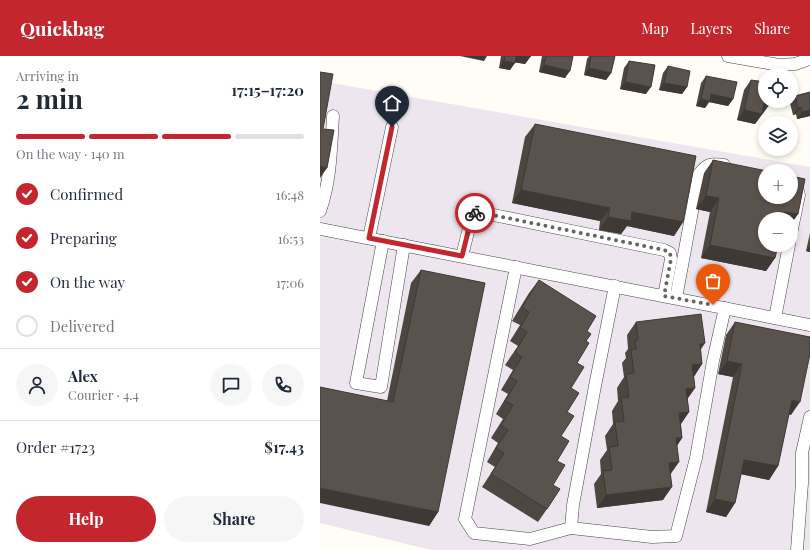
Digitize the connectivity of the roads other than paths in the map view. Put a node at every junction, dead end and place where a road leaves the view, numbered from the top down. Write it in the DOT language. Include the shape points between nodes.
graph roads {
  1 [pos="728,56"];
  2 [pos="810,59"];
  3 [pos="332,116"];
  4 [pos="392,127"];
  5 [pos="734,167"];
  6 [pos="798,188"];
  7 [pos="798,200"];
  8 [pos="320,211"];
  9 [pos="320,228"];
  10 [pos="369,238"];
  11 [pos="383,241"];
  12 [pos="404,245"];
  13 [pos="788,252"];
  14 [pos="462,256"];
  15 [pos="516,267"];
  16 [pos="615,286"];
  17 [pos="664,296"];
  18 [pos="676,298"];
  19 [pos="725,308"];
  20 [pos="775,318"];
  21 [pos="810,325"];
  22 [pos="810,417"];
  23 [pos="571,528"];
  24 [pos="797,550"];
  1 -- 2 [label="street" via="779,65 795,64"];
  3 -- 8 [label="street" via="330,164"];
  4 -- 10 [label="street"];
  5 -- 18 [label="street" via="713,164 699,174"];
  6 -- 7 [label="street"];
  9 -- 10 [label="street"];
  10 -- 11 [label="street"];
  11 -- 12 [label="street"];
  11 -- 12 [label="street" via="356,383 381,387"];
  12 -- 14 [label="street"];
  13 -- 20 [label="street"];
  14 -- 15 [label="street"];
  14 -- 17 [label="street" via="472,216 478,212 664,250 670,253 671,259"];
  15 -- 16 [label="street"];
  15 -- 23 [label="street" via="465,519 474,533 530,539"];
  16 -- 17 [label="street"];
  16 -- 23 [label="street" via="585,438"];
  17 -- 18 [label="street"];
  18 -- 19 [label="street"];
  19 -- 20 [label="street"];
  19 -- 23 [label="street" via="696,458 676,536 652,537"];
  20 -- 21 [label="street"];
  22 -- 24 [label="street" via="802,453"];
}
